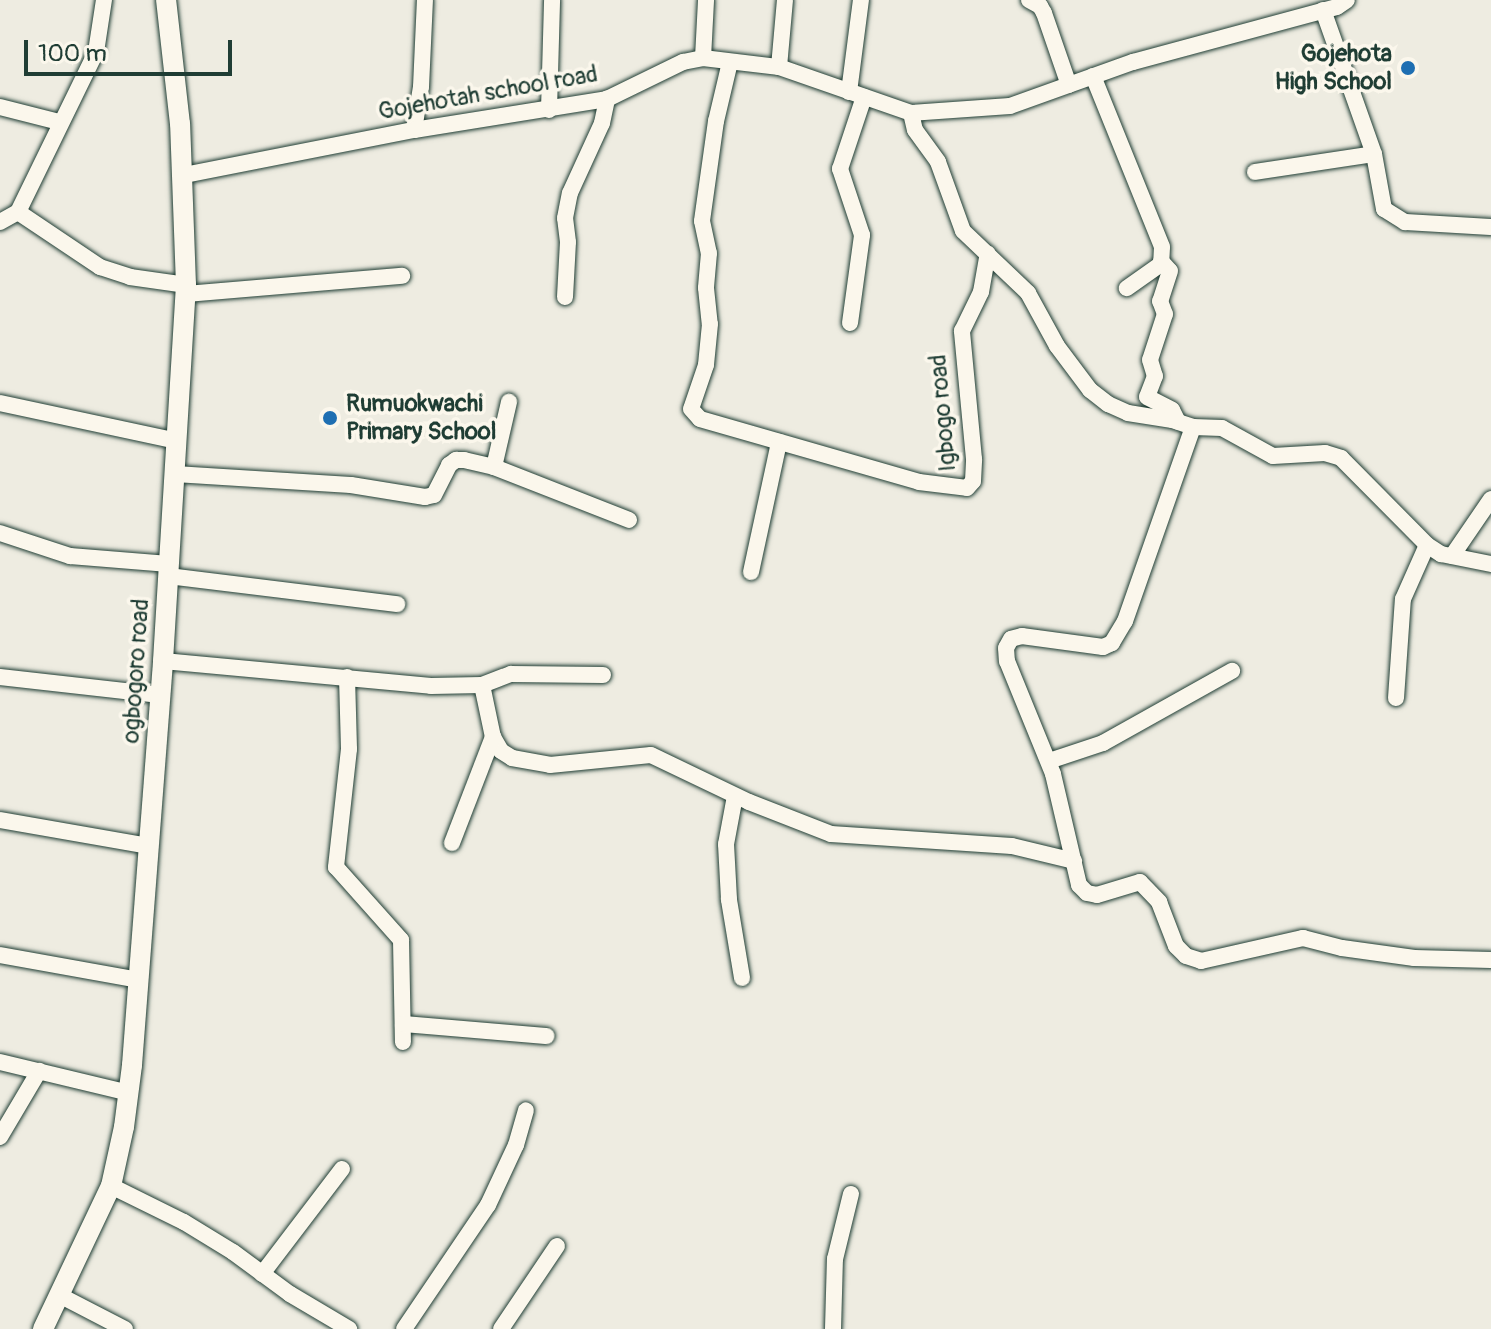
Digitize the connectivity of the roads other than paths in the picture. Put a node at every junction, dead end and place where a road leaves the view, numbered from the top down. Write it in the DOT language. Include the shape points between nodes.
graph roads {
  1 [pos="104,0"];
  2 [pos="166,0"];
  3 [pos="425,0"];
  4 [pos="552,0"];
  5 [pos="706,0"];
  6 [pos="785,0"];
  7 [pos="861,0"];
  8 [pos="1029,0"];
  9 [pos="1347,0"];
  10 [pos="1323,10"];
  11 [pos="703,58"];
  12 [pos="730,62"];
  13 [pos="779,67"];
  14 [pos="1093,76"];
  15 [pos="1069,85"];
  16 [pos="856,95"];
  17 [pos="607,99"];
  18 [pos="0,107"];
  19 [pos="549,110"];
  20 [pos="911,113"];
  21 [pos="59,122"];
  22 [pos="414,130"];
  23 [pos="1374,154"];
  24 [pos="1255,172"];
  25 [pos="184,175"];
  26 [pos="18,212"];
  27 [pos="0,222"];
  28 [pos="1491,227"];
  29 [pos="988,254"];
  30 [pos="1161,261"];
  31 [pos="402,276"];
  32 [pos="1127,288"];
  33 [pos="186,289"];
  34 [pos="565,297"];
  35 [pos="850,323"];
  36 [pos="509,402"];
  37 [pos="0,403"];
  38 [pos="1186,425"];
  39 [pos="177,441"];
  40 [pos="779,442"];
  41 [pos="494,467"];
  42 [pos="175,474"];
  43 [pos="1491,499"];
  44 [pos="629,520"];
  45 [pos="0,533"];
  46 [pos="1427,545"];
  47 [pos="1452,556"];
  48 [pos="1491,564"];
  49 [pos="169,570"];
  50 [pos="751,572"];
  51 [pos="397,604"];
  52 [pos="163,661"];
  53 [pos="1232,671"];
  54 [pos="603,675"];
  55 [pos="0,677"];
  56 [pos="347,677"];
  57 [pos="482,685"];
  58 [pos="160,695"];
  59 [pos="1396,698"];
  60 [pos="493,737"];
  61 [pos="1049,761"];
  62 [pos="735,796"];
  63 [pos="0,820"];
  64 [pos="452,843"];
  65 [pos="149,846"];
  66 [pos="1074,861"];
  67 [pos="0,955"];
  68 [pos="1491,960"];
  69 [pos="742,978"];
  70 [pos="139,980"];
  71 [pos="403,1024"];
  72 [pos="547,1036"];
  73 [pos="403,1042"];
  74 [pos="0,1062"];
  75 [pos="39,1071"];
  76 [pos="129,1093"];
  77 [pos="526,1110"];
  78 [pos="0,1137"];
  79 [pos="342,1169"];
  80 [pos="111,1186"];
  81 [pos="851,1194"];
  82 [pos="557,1246"];
  83 [pos="262,1274"];
  84 [pos="61,1296"];
  85 [pos="43,1329"];
  86 [pos="125,1329"];
  87 [pos="349,1329"];
  88 [pos="404,1329"];
  89 [pos="501,1329"];
  90 [pos="833,1329"];
  1 -- 21 [label="street" via="96,52"];
  2 -- 25 [label="street, ogbogoro road"];
  3 -- 22 [label="street"];
  4 -- 19 [label="street"];
  5 -- 11 [label="street"];
  6 -- 13 [label="street"];
  7 -- 16 [label="street"];
  8 -- 15 [label="street" via="1044,13"];
  9 -- 10 [label="street, Gojehotah school road"];
  10 -- 14 [label="street, Gojehotah school road"];
  10 -- 23 [label="street"];
  11 -- 12 [label="street, Gojehotah school road"];
  11 -- 17 [label="street, Gojehotah school road" via="683,62"];
  12 -- 13 [label="street, Gojehotah school road"];
  12 -- 40 [label="street" via="702,221 710,269 709,342 691,409 700,419"];
  13 -- 16 [label="street, Gojehotah school road"];
  14 -- 15 [label="street, Gojehotah school road"];
  14 -- 30 [label="street" via="1153,219"];
  15 -- 20 [label="street, Gojehotah school road" via="1010,106"];
  16 -- 20 [label="street, Gojehotah school road"];
  16 -- 35 [label="street" via="840,169 862,235"];
  17 -- 19 [label="street, Gojehotah school road"];
  17 -- 34 [label="street" via="602,123 570,193"];
  18 -- 21 [label="street"];
  19 -- 22 [label="street, Gojehotah school road"];
  20 -- 29 [label="street" via="915,130 938,162 963,231"];
  21 -- 26 [label="street"];
  22 -- 25 [label="street, Gojehotah school road"];
  23 -- 24 [label="street"];
  23 -- 28 [label="street" via="1384,209 1393,216 1405,222"];
  25 -- 33 [label="street, ogbogoro road"];
  26 -- 27 [label="street"];
  26 -- 33 [label="street" via="100,267"];
  29 -- 38 [label="street" via="1028,293 1044,326 1090,390 1128,413"];
  29 -- 40 [label="street, Igbogo road" via="981,292 962,331 970,386 973,481 967,488 945,487"];
  30 -- 32 [label="street" via="1153,273"];
  30 -- 38 [label="street" via="1170,271 1160,301 1165,314 1150,360 1155,376 1147,397 1172,410"];
  31 -- 33 [label="street"];
  33 -- 39 [label="street, ogbogoro road"];
  36 -- 41 [label="street"];
  37 -- 39 [label="street"];
  38 -- 46 [label="street" via="1222,428 1273,456 1325,453 1341,458"];
  38 -- 61 [label="street" via="1125,621 1112,643 1103,647 1022,636 1011,639 1006,648"];
  39 -- 42 [label="street, ogbogoro road"];
  40 -- 50 [label="street"];
  41 -- 42 [label="street" via="456,460 434,495 425,497 351,485"];
  41 -- 44 [label="street"];
  42 -- 49 [label="street, ogbogoro road"];
  43 -- 47 [label="street"];
  45 -- 49 [label="street" via="70,556"];
  46 -- 47 [label="street"];
  46 -- 59 [label="street" via="1403,599"];
  47 -- 48 [label="street"];
  49 -- 51 [label="street"];
  49 -- 52 [label="street, ogbogoro road"];
  52 -- 56 [label="street"];
  52 -- 58 [label="street, ogbogoro road"];
  53 -- 61 [label="street" via="1103,743"];
  54 -- 57 [label="street" via="511,674"];
  55 -- 58 [label="street"];
  56 -- 57 [label="street" via="431,686"];
  56 -- 71 [label="street" via="349,749 336,867 401,940"];
  57 -- 60 [label="street"];
  58 -- 65 [label="street, ogbogoro road"];
  60 -- 62 [label="street" via="512,758 550,765 651,755"];
  60 -- 64 [label="street"];
  61 -- 66 [label="street"];
  62 -- 66 [label="street" via="831,834 1012,846"];
  62 -- 69 [label="street" via="726,844"];
  63 -- 65 [label="street"];
  65 -- 70 [label="street, ogbogoro road"];
  66 -- 68 [label="street" via="1079,885 1087,893 1140,882 1150,889 1176,946 1201,961 1303,938 1414,958"];
  67 -- 70 [label="street"];
  70 -- 76 [label="street, ogbogoro road"];
  71 -- 72 [label="street"];
  71 -- 73 [label="street"];
  74 -- 75 [label="street"];
  75 -- 76 [label="street"];
  75 -- 78 [label="street"];
  76 -- 80 [label="street, ogbogoro road"];
  77 -- 88 [label="street" via="488,1205"];
  79 -- 83 [label="street"];
  80 -- 83 [label="street" via="184,1222"];
  80 -- 84 [label="street, ogbogoro road"];
  81 -- 90 [label="street" via="833,1270"];
  82 -- 89 [label="street"];
  83 -- 87 [label="street"];
  84 -- 85 [label="street, ogbogoro road"];
  84 -- 86 [label="street"];
}
